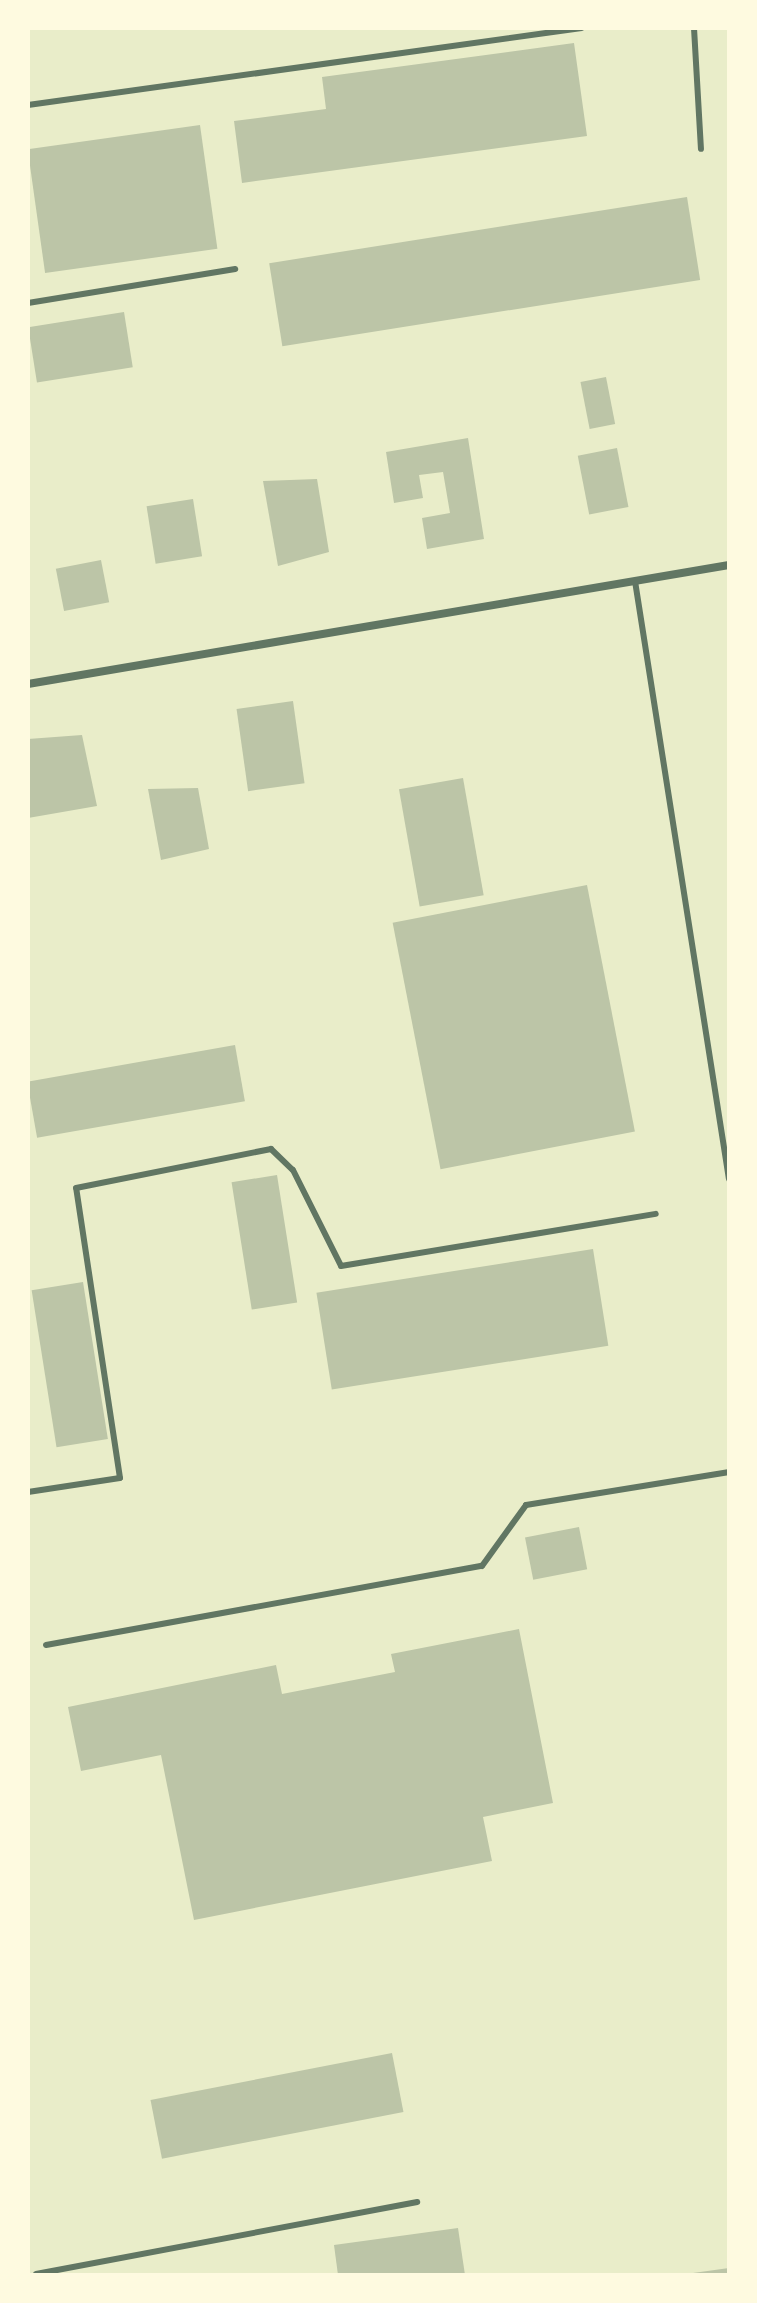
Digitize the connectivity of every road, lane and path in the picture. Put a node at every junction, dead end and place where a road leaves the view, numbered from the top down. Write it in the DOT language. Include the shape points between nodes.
graph roads {
  1 [pos="582,28"];
  2 [pos="694,28"];
  3 [pos="28,105"];
  4 [pos="701,149"];
  5 [pos="235,269"];
  6 [pos="28,303"];
  7 [pos="729,565"];
  8 [pos="635,581"];
  9 [pos="28,684"];
  10 [pos="729,1179"];
  11 [pos="656,1214"];
  12 [pos="729,1472"];
  13 [pos="28,1492"];
  14 [pos="46,1645"];
  15 [pos="417,2202"];
  16 [pos="34,2275"];
  1 -- 3 [label="lane"];
  2 -- 4 [label="lane"];
  5 -- 6 [label="lane"];
  7 -- 8 [label="street"];
  8 -- 9 [label="street"];
  8 -- 10 [label="lane"];
  11 -- 13 [label="lane" via="341,1266 293,1170 271,1149 76,1188 120,1478"];
  12 -- 14 [label="lane" via="526,1505 482,1566"];
  15 -- 16 [label="lane"];
}
